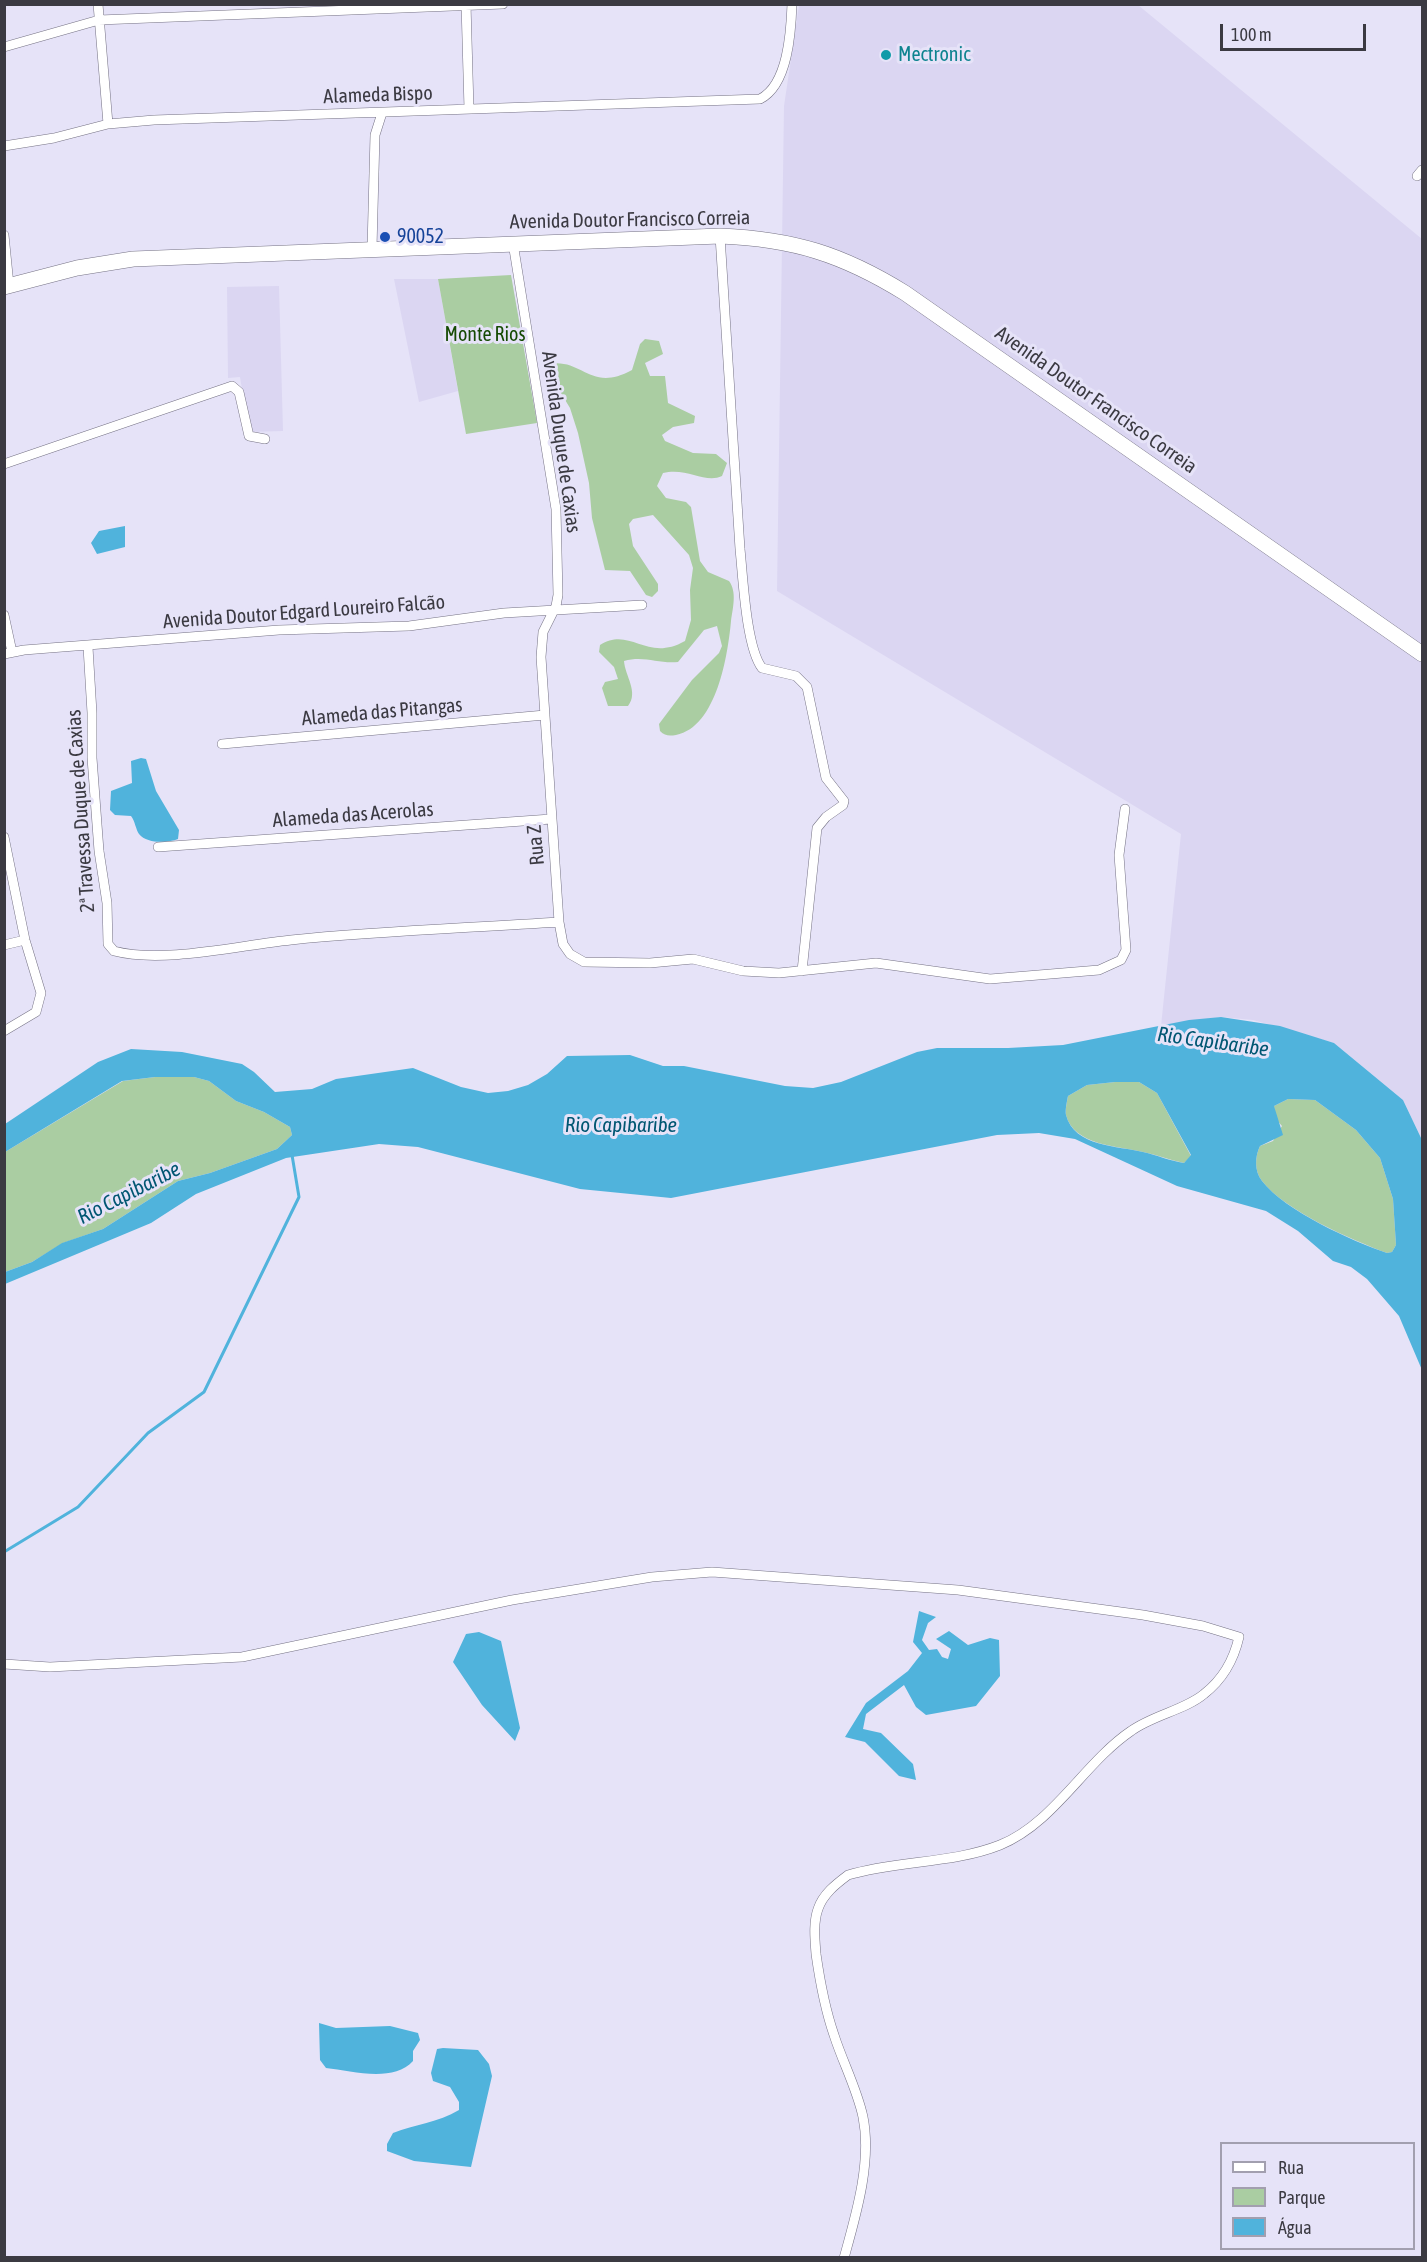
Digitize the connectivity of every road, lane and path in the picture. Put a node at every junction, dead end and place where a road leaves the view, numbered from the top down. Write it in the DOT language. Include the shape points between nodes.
graph roads {
  1 [pos="99,4"];
  2 [pos="502,4"];
  3 [pos="792,4"];
  4 [pos="466,5"];
  5 [pos="99,20"];
  6 [pos="4,46"];
  7 [pos="469,109"];
  8 [pos="382,113"];
  9 [pos="108,124"];
  10 [pos="4,146"];
  11 [pos="4,235"];
  12 [pos="720,236"];
  13 [pos="513,243"];
  14 [pos="372,248"];
  15 [pos="7,286"];
  16 [pos="265,439"];
  17 [pos="4,464"];
  18 [pos="642,605"];
  19 [pos="554,610"];
  20 [pos="4,615"];
  21 [pos="88,647"];
  22 [pos="8,653"];
  23 [pos="1422,654"];
  24 [pos="545,715"];
  25 [pos="222,744"];
  26 [pos="1125,810"];
  27 [pos="551,819"];
  28 [pos="5,841"];
  29 [pos="158,847"];
  30 [pos="559,922"];
  31 [pos="25,940"];
  32 [pos="4,945"];
  33 [pos="802,971"];
  34 [pos="4,1031"];
  35 [pos="4,1664"];
  36 [pos="844,2258"];
  1 -- 5 [label="street"];
  2 -- 4 [label="street"];
  3 -- 7 [label="street, Alameda Bispo" via="782,68 771,91 760,99"];
  4 -- 5 [label="street"];
  4 -- 7 [label="street"];
  5 -- 6 [label="street"];
  5 -- 9 [label="street"];
  7 -- 8 [label="street, Alameda Bispo"];
  8 -- 9 [label="street, Alameda Bispo"];
  8 -- 14 [label="street" via="375,135"];
  9 -- 10 [label="street, Alameda Bispo"];
  11 -- 15 [label="street"];
  12 -- 13 [label="main road, Avenida Doutor Francisco Correia"];
  12 -- 23 [label="main road, Avenida Doutor Francisco Correia" via="793,243 858,266 890,283"];
  12 -- 33 [label="street" via="740,549 756,658 762,668 796,676 807,687 825,778 844,801 816,828"];
  13 -- 14 [label="main road, Avenida Doutor Francisco Correia"];
  13 -- 19 [label="street, Avenida Duque de Caxias" via="556,509 558,596"];
  14 -- 15 [label="main road, Avenida Doutor Francisco Correia" via="100,263"];
  16 -- 17 [label="street" via="249,436 239,392 232,386"];
  18 -- 19 [label="street, Avenida Doutor Edgard Loureiro Falcão"];
  19 -- 21 [label="street, Avenida Doutor Edgard Loureiro Falcão" via="409,626 279,630"];
  19 -- 24 [label="street, Avenida Duque de Caxias" via="546,621 542,640"];
  20 -- 22 [label="street"];
  21 -- 22 [label="street, Avenida Doutor Edgard Loureiro Falcão"];
  21 -- 30 [label="street, 2ª Travessa Duque de Caxias" via="99,851 108,944 114,951 133,955 179,953 350,934"];
  24 -- 25 [label="street, Alameda das Pitangas"];
  24 -- 27 [label="street, Rua Z"];
  26 -- 33 [label="street" via="1119,855 1126,950 1114,965 1082,972 990,979 876,963"];
  27 -- 29 [label="street, Alameda das Acerolas"];
  27 -- 30 [label="street, Rua Z"];
  28 -- 31 [label="street"];
  30 -- 33 [label="street, Rua Z" via="570,954 584,962 693,959 743,971"];
  31 -- 32 [label="street"];
  31 -- 34 [label="street" via="41,993 36,1012"];
  35 -- 36 [label="street" via="61,1666 242,1657 512,1600 652,1577 712,1572 958,1590 1143,1615 1239,1637 1231,1662 1204,1695 1146,1721 1113,1744 1031,1827 1002,1844 848,1875 830,1888 818,1907 815,1921 820,1984 857,2096 865,2141"];
}
